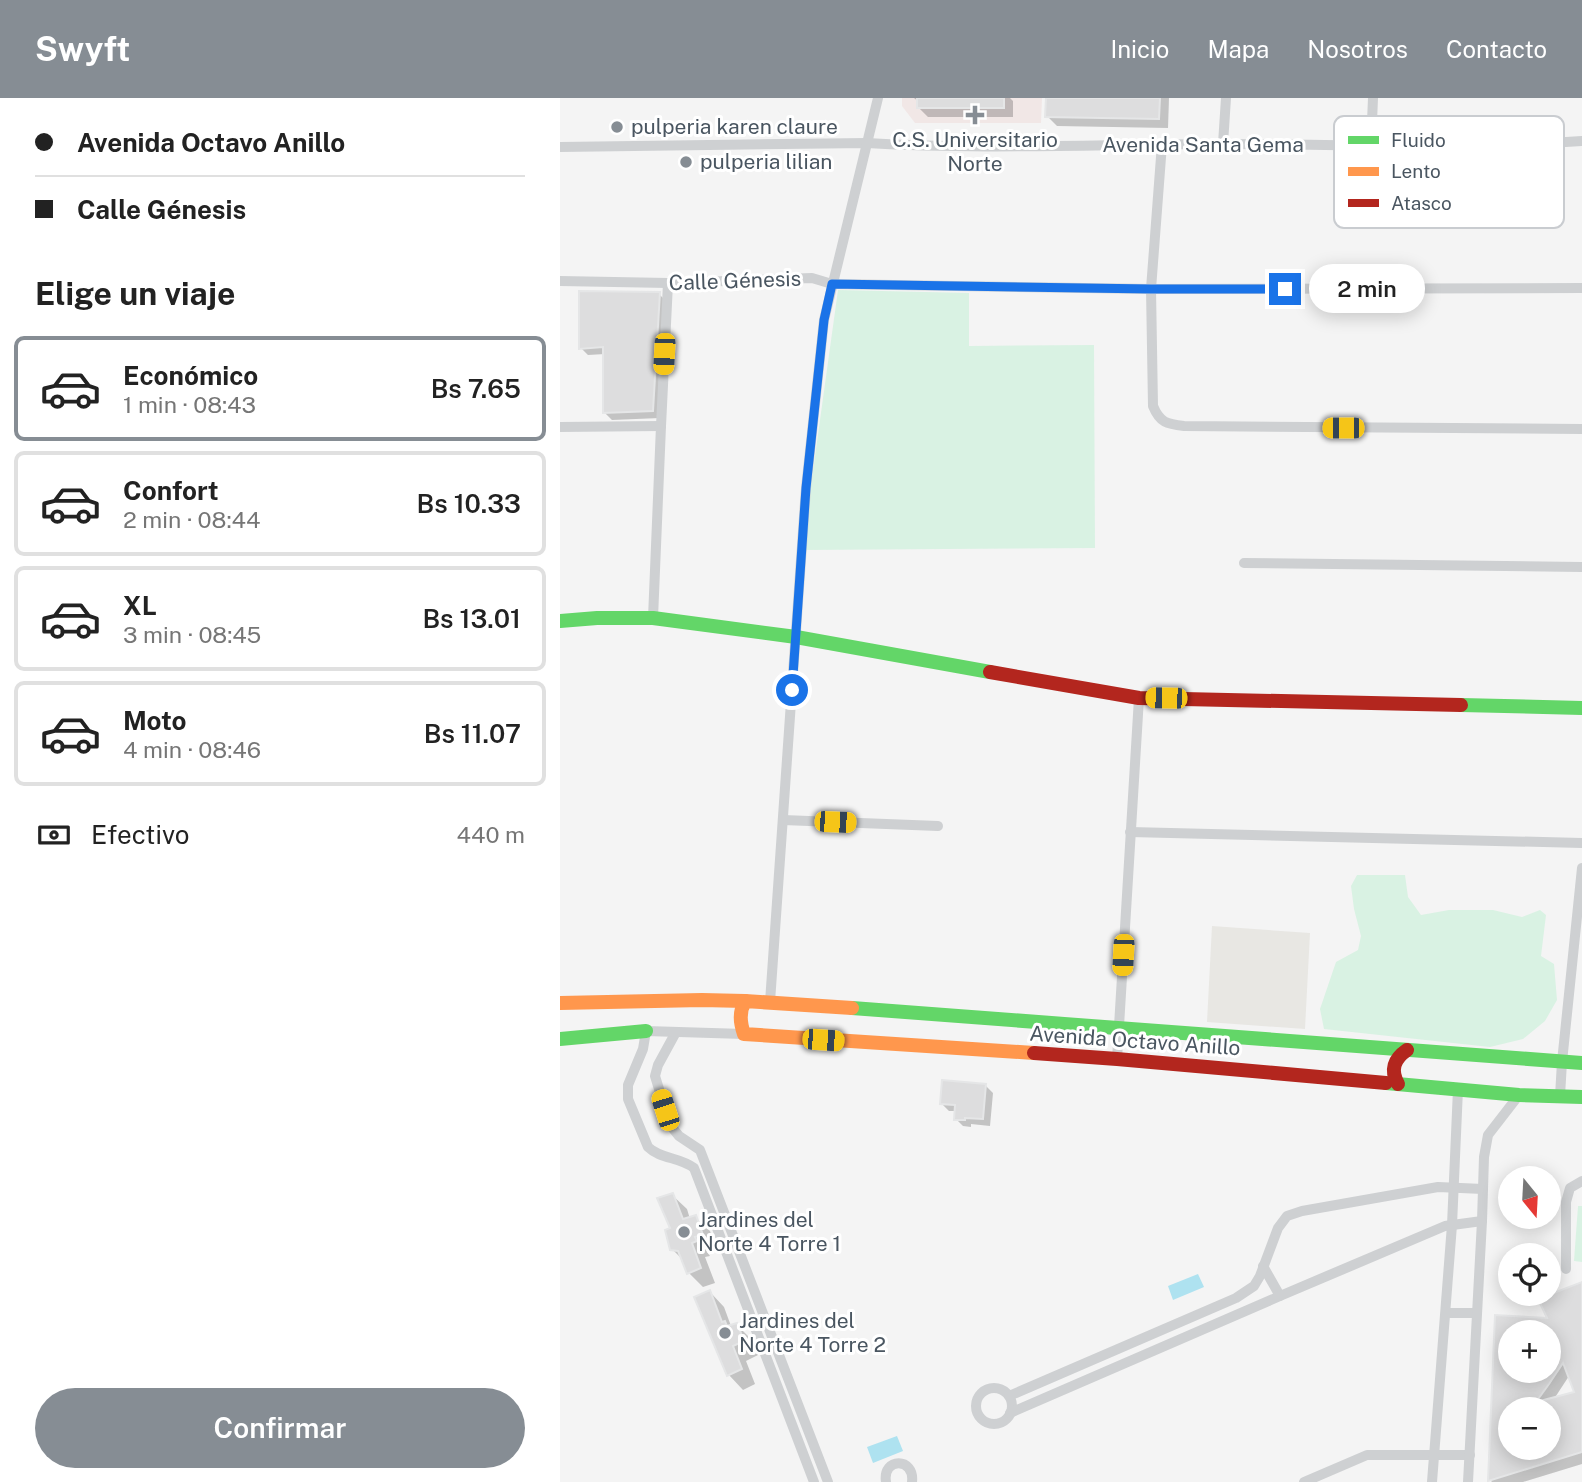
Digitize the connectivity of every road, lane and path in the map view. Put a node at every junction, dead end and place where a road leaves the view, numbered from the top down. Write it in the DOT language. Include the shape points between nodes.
graph roads {
  1 [pos="878,98"];
  2 [pos="1226,98"];
  3 [pos="1373,98"];
  4 [pos="1372,116"];
  5 [pos="1582,141"];
  6 [pos="1564,142"];
  7 [pos="867,144"];
  8 [pos="1162,144"];
  9 [pos="1223,144"];
  10 [pos="1334,146"];
  11 [pos="560,147"];
  12 [pos="560,281"];
  13 [pos="668,283"];
  14 [pos="832,284"];
  15 [pos="1582,288"];
  16 [pos="1151,289"];
  17 [pos="661,425"];
  18 [pos="560,427"];
  19 [pos="1582,429"];
  20 [pos="1244,563"];
  21 [pos="1582,567"];
  22 [pos="653,618"];
  23 [pos="560,621"];
  24 [pos="796,637"];
  25 [pos="1139,698"];
  26 [pos="1582,708"];
  27 [pos="783,820"];
  28 [pos="938,826"];
  29 [pos="1130,832"];
  30 [pos="1582,843"];
  31 [pos="1582,868"];
  32 [pos="745,1001"];
  33 [pos="770,1002"];
  34 [pos="560,1003"];
  35 [pos="1119,1029"];
  36 [pos="646,1031"];
  37 [pos="676,1032"];
  38 [pos="744,1034"];
  39 [pos="560,1039"];
  40 [pos="1407,1050"];
  41 [pos="1117,1059"];
  42 [pos="1562,1062"];
  43 [pos="1582,1063"];
  44 [pos="1398,1084"];
  45 [pos="1458,1090"];
  46 [pos="1518,1095"];
  47 [pos="1560,1096"];
  48 [pos="1582,1097"];
  49 [pos="1582,1181"];
  50 [pos="1453,1187"];
  51 [pos="1483,1189"];
  52 [pos="1482,1221"];
  53 [pos="1452,1225"];
  54 [pos="1263,1266"];
  55 [pos="1566,1269"];
  56 [pos="1280,1296"];
  57 [pos="1446,1312"];
  58 [pos="1477,1313"];
  59 [pos="1009,1396"];
  60 [pos="1010,1413"];
  61 [pos="1434,1455"];
  62 [pos="1470,1455"];
  63 [pos="884,1480"];
  64 [pos="814,1482"];
  65 [pos="828,1482"];
  66 [pos="912,1482"];
  67 [pos="1304,1482"];
  68 [pos="1432,1482"];
  69 [pos="1468,1482"];
  1 -- 7 [label="street"];
  2 -- 9 [label="street"];
  3 -- 4 [label="street"];
  5 -- 6 [label="street, Avenida Santa Gema"];
  7 -- 8 [label="street, Avenida Santa Gema"];
  7 -- 11 [label="street, Avenida Santa Gema"];
  7 -- 14 [label="street"];
  8 -- 9 [label="street, Avenida Santa Gema"];
  8 -- 16 [label="street"];
  9 -- 10 [label="street, Avenida Santa Gema"];
  12 -- 13 [label="street, Calle Génesis"];
  13 -- 14 [label="street, Calle Génesis" via="812,278"];
  13 -- 17 [label="street"];
  14 -- 16 [label="street, Calle Génesis"];
  14 -- 24 [label="street" via="806,488"];
  15 -- 16 [label="street, Calle Génesis"];
  16 -- 19 [label="street" via="1153,406 1157,417 1170,424"];
  17 -- 18 [label="street"];
  17 -- 22 [label="street"];
  20 -- 21 [label="street"];
  22 -- 23 [label="street"];
  22 -- 24 [label="street"];
  24 -- 25 [label="street"];
  24 -- 27 [label="street"];
  25 -- 26 [label="street"];
  25 -- 29 [label="street"];
  27 -- 28 [label="street"];
  27 -- 33 [label="street"];
  29 -- 30 [label="street"];
  29 -- 35 [label="street"];
  31 -- 42 [label="street"];
  32 -- 33 [label="street, Avenida Octavo Anillo"];
  32 -- 34 [label="street, Avenida Octavo Anillo"];
  32 -- 38 [label="street" via="740,1014"];
  33 -- 35 [label="street, Avenida Octavo Anillo"];
  35 -- 40 [label="street, Avenida Octavo Anillo"];
  35 -- 41 [label="street"];
  36 -- 37 [label="street"];
  36 -- 39 [label="street"];
  36 -- 64 [label="street" via="628,1084 628,1099 648,1147 694,1168"];
  37 -- 38 [label="street"];
  37 -- 65 [label="street" via="655,1076 670,1125 700,1150"];
  38 -- 41 [label="street, Avenida Octavo Anillo"];
  40 -- 42 [label="street, Avenida Octavo Anillo"];
  40 -- 44 [label="street" via="1394,1065"];
  41 -- 44 [label="street, Avenida Octavo Anillo"];
  42 -- 43 [label="street, Avenida Octavo Anillo"];
  42 -- 47 [label="street"];
  44 -- 45 [label="street, Avenida Octavo Anillo"];
  45 -- 46 [label="street, Avenida Octavo Anillo"];
  45 -- 50 [label="street"];
  46 -- 47 [label="street, Avenida Octavo Anillo"];
  46 -- 51 [label="street" via="1488,1135"];
  47 -- 48 [label="street, Avenida Octavo Anillo"];
  49 -- 55 [label="street" via="1570,1188 1566,1202"];
  50 -- 51 [label="street"];
  50 -- 53 [label="street"];
  50 -- 54 [label="street" via="1438,1186 1287,1216"];
  51 -- 52 [label="street"];
  52 -- 53 [label="street"];
  52 -- 58 [label="street"];
  53 -- 56 [label="street"];
  53 -- 57 [label="street"];
  54 -- 56 [label="street"];
  54 -- 59 [label="street" via="1254,1286 1236,1298"];
  56 -- 60 [label="street"];
  57 -- 58 [label="street"];
  57 -- 61 [label="street"];
  58 -- 62 [label="street"];
  59 -- 60 [label="street"];
  59 -- 60 [label="street" via="1000,1389 989,1389 979,1396 976,1406 980,1417 990,1423 1002,1422"];
  61 -- 62 [label="street"];
  61 -- 67 [label="street" via="1367,1455"];
  61 -- 68 [label="street"];
  62 -- 69 [label="street"];
  63 -- 66 [label="street" via="888,1469 899,1463 910,1469"];
}
